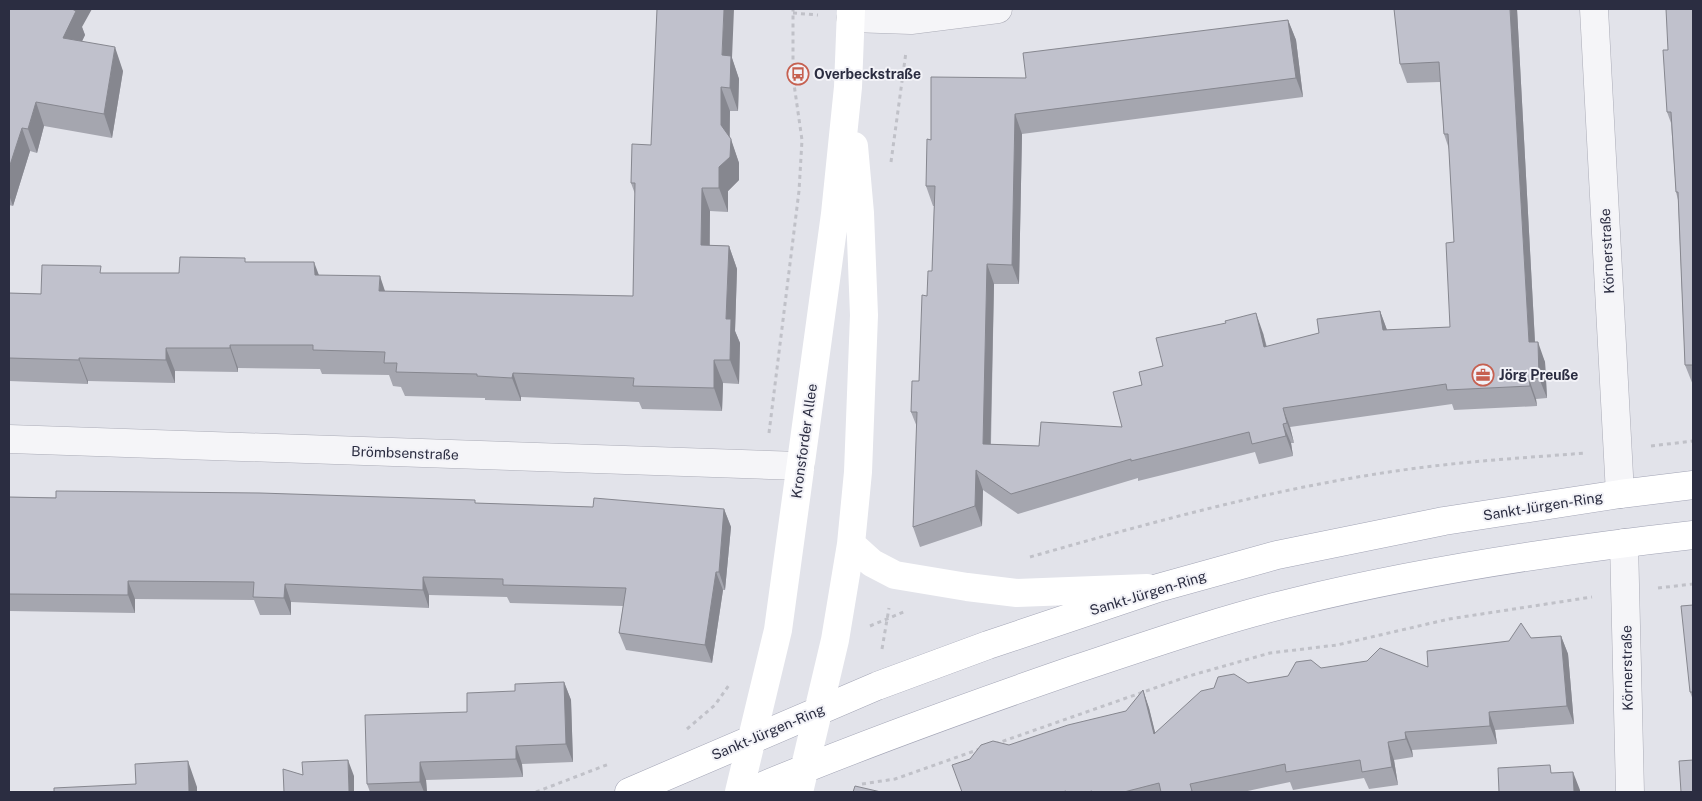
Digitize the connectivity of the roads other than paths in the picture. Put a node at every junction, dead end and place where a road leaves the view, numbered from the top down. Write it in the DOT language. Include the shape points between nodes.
graph roads {
  1 [pos="998,9"];
  2 [pos="1594,9"];
  3 [pos="851,13"];
  4 [pos="848,87"];
  5 [pos="9,440"];
  6 [pos="800,466"];
  7 [pos="1693,486"];
  8 [pos="1620,494"];
  9 [pos="1693,535"];
  10 [pos="1624,543"];
  11 [pos="851,544"];
  12 [pos="1158,588"];
  13 [pos="819,710"];
  14 [pos="753,738"];
  15 [pos="802,780"];
  16 [pos="629,792"];
  17 [pos="739,792"];
  18 [pos="748,792"];
  19 [pos="1630,792"];
  1 -- 3 [label="street" via="911,20"];
  2 -- 8 [label="street, Körnerstraße"];
  3 -- 4 [label="main road, Kronsforder Allee"];
  4 -- 6 [label="main road, Kronsforder Allee"];
  4 -- 11 [label="main road, Kronsforder Allee" via="860,213 864,316 858,472"];
  5 -- 6 [label="street, Brömbsenstraße"];
  6 -- 14 [label="main road, Kronsforder Allee" via="778,630"];
  7 -- 8 [label="main road, Sankt-Jürgen-Ring"];
  8 -- 12 [label="main road, Sankt-Jürgen-Ring" via="1444,521 1277,555"];
  9 -- 10 [label="main road"];
  10 -- 15 [label="main road" via="1448,570 1284,605 1175,636 1020,688"];
  10 -- 19 [label="street, Körnerstraße"];
  11 -- 12 [label="main road" via="872,564 895,575 967,587 1017,593"];
  11 -- 13 [label="main road, Kronsforder Allee" via="836,640"];
  12 -- 13 [label="main road, Sankt-Jürgen-Ring" via="979,648"];
  13 -- 14 [label="main road, Sankt-Jürgen-Ring"];
  13 -- 15 [label="main road, Kronsforder Allee"];
  14 -- 16 [label="main road, Sankt-Jürgen-Ring"];
  14 -- 17 [label="main road, Kronsforder Allee"];
  15 -- 18 [label="main road"];
}
